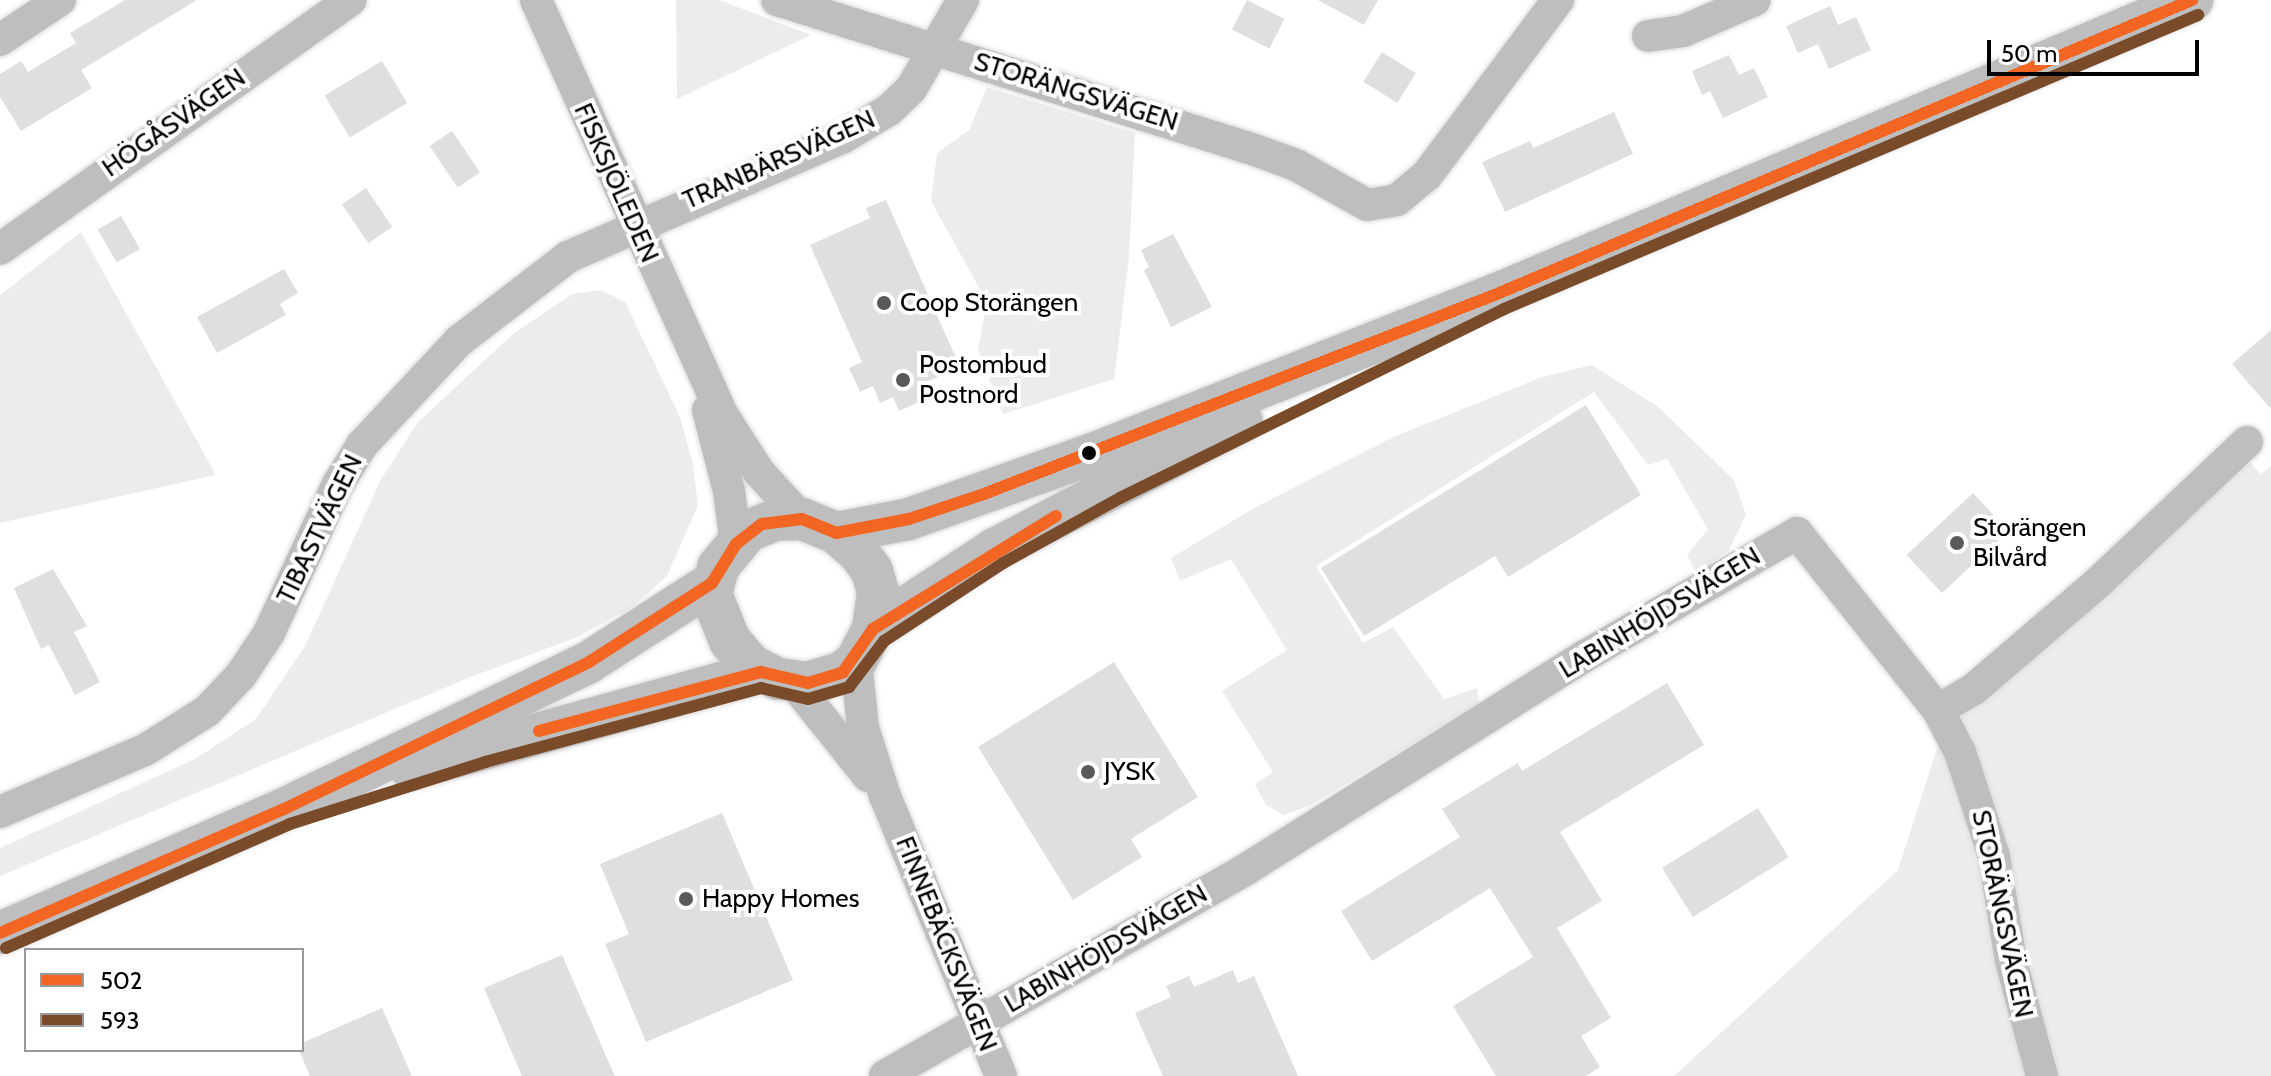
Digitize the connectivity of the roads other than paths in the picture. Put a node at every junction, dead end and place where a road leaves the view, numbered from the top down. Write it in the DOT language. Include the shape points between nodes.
graph roads {
  1 [pos="60,0"];
  2 [pos="350,0"];
  3 [pos="536,0"];
  4 [pos="777,0"];
  5 [pos="963,0"];
  6 [pos="1558,0"];
  7 [pos="1755,0"];
  8 [pos="2192,0"];
  9 [pos="1648,36"];
  10 [pos="0,40"];
  11 [pos="931,48"];
  12 [pos="634,225"];
  13 [pos="0,249"];
  14 [pos="1497,294"];
  15 [pos="697,365"];
  16 [pos="2247,442"];
  17 [pos="819,526"];
  18 [pos="736,544"];
  19 [pos="712,583"];
  20 [pos="864,645"];
  21 [pos="777,676"];
  22 [pos="1938,710"];
  23 [pos="284,809"];
  24 [pos="0,812"];
  25 [pos="892,812"];
  26 [pos="0,933"];
  27 [pos="978,1022"];
  28 [pos="885,1076"];
  29 [pos="1001,1076"];
  30 [pos="2042,1076"];
  1 -- 10 [label="street"];
  2 -- 13 [label="street, HÖGÅSVÄGEN"];
  3 -- 12 [label="street, FISKSJÖLEDEN"];
  4 -- 11 [label="street, STORÄNGSVÄGEN"];
  5 -- 11 [label="street, TRANBÄRSVÄGEN"];
  6 -- 11 [label="street, STORÄNGSVÄGEN" via="1427,175 1397,200 1367,205 1296,165 1255,150"];
  7 -- 9 [label="street" via="1683,31"];
  8 -- 14 [label="main road"];
  11 -- 12 [label="street, TRANBÄRSVÄGEN" via="911,89 889,110 842,138"];
  12 -- 15 [label="street, FISKSJÖLEDEN"];
  12 -- 24 [label="street, TIBASTVÄGEN" via="568,257 516,294 399,400 338,484 269,633 241,675 207,711 145,750"];
  14 -- 17 [label="main road" via="984,494 909,519"];
  14 -- 20 [label="main road" via="1113,484 995,549"];
  15 -- 17 [label="street, FISKSJÖLEDEN" via="759,472"];
  15 -- 18 [label="street, FISKSJÖLEDEN" via="729,491"];
  16 -- 22 [label="street" via="2101,580 1974,689"];
  17 -- 18 [label="main road" via="762,524"];
  17 -- 20 [label="main road" via="872,571 878,592"];
  18 -- 19 [label="main road"];
  19 -- 21 [label="main road" via="715,610 730,641"];
  19 -- 23 [label="main road" via="589,662"];
  20 -- 21 [label="main road" via="825,679"];
  20 -- 25 [label="street, FINNEBÄCKSVÄGEN" via="863,728"];
  21 -- 23 [label="main road" via="481,747"];
  21 -- 25 [label="street, FINNEBÄCKSVÄGEN" via="852,751"];
  22 -- 27 [label="street, LABINHÖJDSVÄGEN" via="1797,533 1585,656 1248,868"];
  22 -- 30 [label="street, STORÄNGSVÄGEN" via="1979,802 2026,1027"];
  23 -- 26 [label="main road"];
  25 -- 27 [label="street, FINNEBÄCKSVÄGEN"];
  27 -- 28 [label="street"];
  27 -- 29 [label="street, FINNEBÄCKSVÄGEN"];
}
